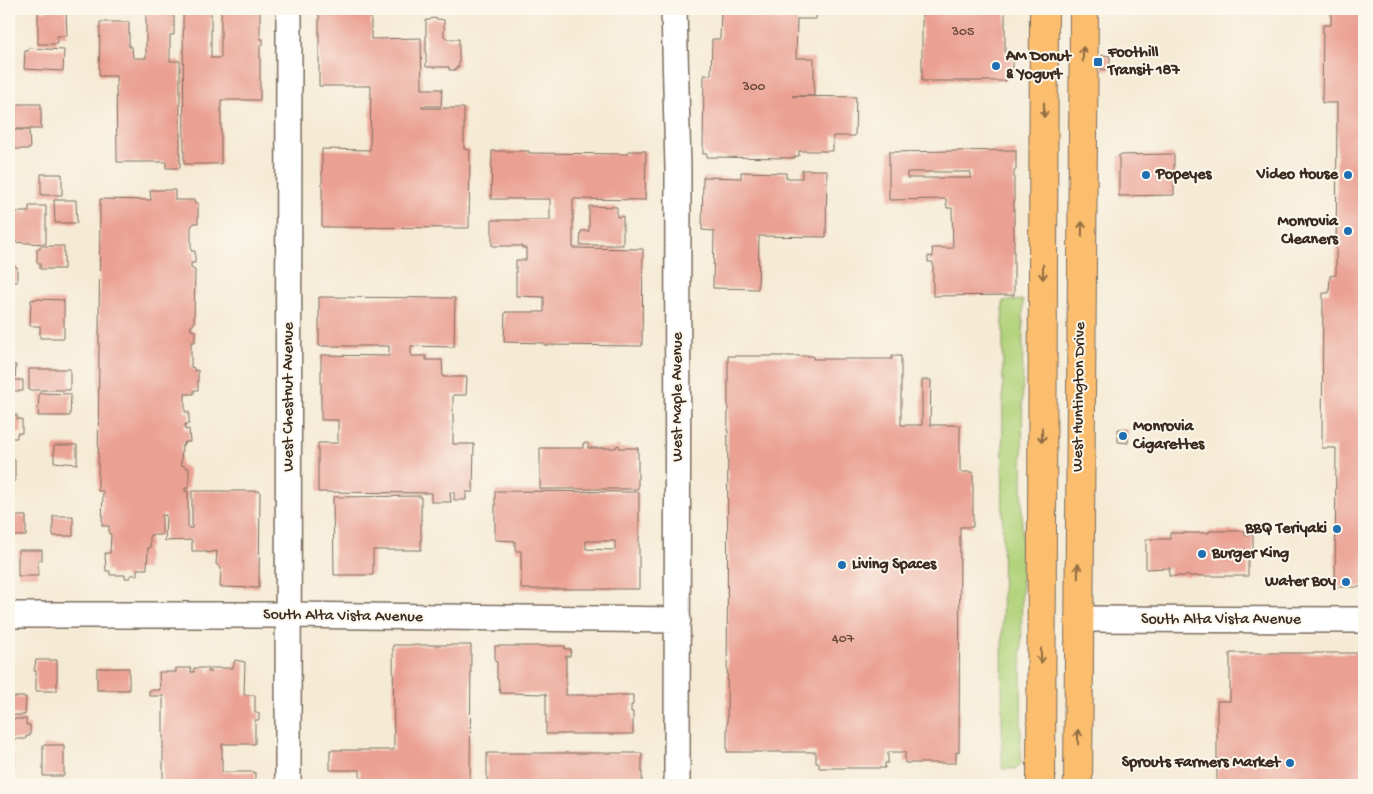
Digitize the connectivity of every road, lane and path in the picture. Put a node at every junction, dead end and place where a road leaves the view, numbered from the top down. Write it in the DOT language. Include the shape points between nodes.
graph roads {
  1 [pos="289,9"];
  2 [pos="674,9"];
  3 [pos="1044,9"];
  4 [pos="1084,9"];
  5 [pos="1042,483"];
  6 [pos="9,615"];
  7 [pos="288,616"];
  8 [pos="1078,619"];
  9 [pos="678,620"];
  10 [pos="1364,620"];
  11 [pos="1041,723"];
  12 [pos="288,785"];
  13 [pos="677,785"];
  14 [pos="1041,785"];
  15 [pos="1059,785"];
  16 [pos="1078,785"];
  1 -- 7 [label="street, West Chestnut Avenue"];
  2 -- 9 [label="street, West Maple Avenue" via="678,169"];
  3 -- 5 [label="main road, one-way"];
  8 -- 4 [label="main road, West Huntington Drive, one-way"];
  5 -- 8 [label="main road" via="1056,517 1056,595"];
  5 -- 11 [label="main road, one-way"];
  6 -- 7 [label="street, South Alta Vista Avenue"];
  7 -- 9 [label="street, South Alta Vista Avenue"];
  7 -- 12 [label="street, West Chestnut Avenue"];
  8 -- 10 [label="street, South Alta Vista Avenue"];
  16 -- 8 [label="main road, West Huntington Drive, one-way"];
  9 -- 13 [label="street, West Maple Avenue"];
  11 -- 14 [label="main road"];
  11 -- 15 [label="main road" via="1055,743"];
}
